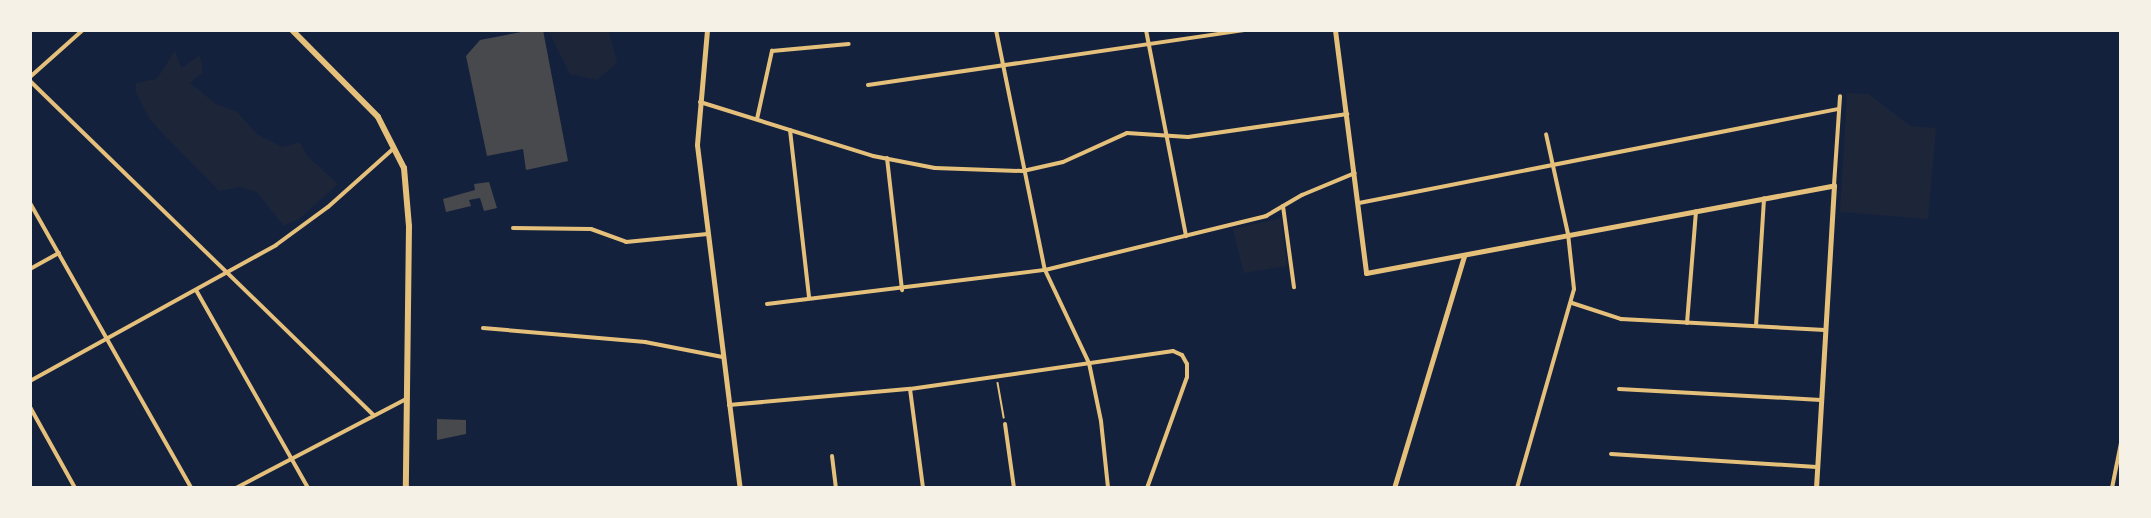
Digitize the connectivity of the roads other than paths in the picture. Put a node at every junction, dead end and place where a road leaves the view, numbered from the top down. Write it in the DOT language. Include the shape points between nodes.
graph roads {
  1 [pos="83,30"];
  2 [pos="292,30"];
  3 [pos="707,30"];
  4 [pos="996,30"];
  5 [pos="1146,30"];
  6 [pos="1244,30"];
  7 [pos="1335,30"];
  8 [pos="849,44"];
  9 [pos="1148,44"];
  10 [pos="1003,65"];
  11 [pos="30,76"];
  12 [pos="30,81"];
  13 [pos="867,85"];
  14 [pos="1840,96"];
  15 [pos="699,102"];
  16 [pos="1839,109"];
  17 [pos="1347,114"];
  18 [pos="757,119"];
  19 [pos="790,130"];
  20 [pos="1546,134"];
  21 [pos="1166,137"];
  22 [pos="396,146"];
  23 [pos="887,158"];
  24 [pos="1553,167"];
  25 [pos="1023,171"];
  26 [pos="1356,173"];
  27 [pos="1834,185"];
  28 [pos="1764,197"];
  29 [pos="30,203"];
  30 [pos="1359,203"];
  31 [pos="1282,206"];
  32 [pos="1696,210"];
  33 [pos="513,228"];
  34 [pos="708,234"];
  35 [pos="1568,234"];
  36 [pos="1186,236"];
  37 [pos="59,254"];
  38 [pos="1464,256"];
  39 [pos="30,269"];
  40 [pos="1045,270"];
  41 [pos="228,272"];
  42 [pos="1294,287"];
  43 [pos="196,290"];
  44 [pos="902,290"];
  45 [pos="809,297"];
  46 [pos="1572,303"];
  47 [pos="767,304"];
  48 [pos="1687,323"];
  49 [pos="1756,327"];
  50 [pos="483,328"];
  51 [pos="1826,330"];
  52 [pos="107,338"];
  53 [pos="723,357"];
  54 [pos="1089,363"];
  55 [pos="30,381"];
  56 [pos="910,389"];
  57 [pos="1619,389"];
  58 [pos="406,399"];
  59 [pos="1822,400"];
  60 [pos="729,405"];
  61 [pos="30,407"];
  62 [pos="374,415"];
  63 [pos="1005,424"];
  64 [pos="2121,443"];
  65 [pos="1611,454"];
  66 [pos="832,456"];
  67 [pos="289,459"];
  68 [pos="1818,467"];
  69 [pos="75,488"];
  70 [pos="191,488"];
  71 [pos="236,488"];
  72 [pos="308,488"];
  73 [pos="406,488"];
  74 [pos="740,488"];
  75 [pos="836,488"];
  76 [pos="923,488"];
  77 [pos="1014,488"];
  78 [pos="1108,488"];
  79 [pos="1147,488"];
  80 [pos="1394,488"];
  81 [pos="1517,488"];
  82 [pos="1816,488"];
  83 [pos="2112,488"];
  1 -- 11 [label="street"];
  2 -- 22 [label="main road" via="362,96"];
  3 -- 15 [label="street"];
  4 -- 10 [label="street"];
  5 -- 9 [label="street"];
  6 -- 9 [label="street"];
  7 -- 17 [label="street"];
  8 -- 18 [label="street" via="772,51"];
  9 -- 10 [label="street"];
  9 -- 21 [label="street"];
  10 -- 13 [label="street"];
  10 -- 25 [label="street"];
  12 -- 41 [label="street"];
  14 -- 16 [label="street"];
  15 -- 18 [label="street"];
  15 -- 34 [label="street" via="697,145"];
  16 -- 24 [label="street"];
  16 -- 27 [label="street"];
  17 -- 21 [label="street"];
  17 -- 26 [label="street"];
  18 -- 19 [label="street"];
  19 -- 23 [label="street"];
  19 -- 45 [label="street"];
  20 -- 24 [label="street"];
  21 -- 25 [label="street" via="1127,134 1063,162"];
  21 -- 36 [label="street"];
  22 -- 41 [label="street" via="328,207"];
  22 -- 58 [label="main road" via="408,187"];
  23 -- 25 [label="street" via="935,168"];
  23 -- 44 [label="street"];
  24 -- 30 [label="street"];
  24 -- 35 [label="street"];
  25 -- 40 [label="street"];
  26 -- 30 [label="street"];
  26 -- 31 [label="street"];
  27 -- 28 [label="street"];
  27 -- 51 [label="street"];
  28 -- 32 [label="street"];
  28 -- 49 [label="street"];
  29 -- 37 [label="street"];
  30 -- 38 [label="street" via="1366,273"];
  31 -- 36 [label="street" via="1266,216"];
  31 -- 42 [label="street"];
  32 -- 35 [label="street"];
  32 -- 48 [label="street"];
  33 -- 34 [label="street" via="591,230 626,242"];
  34 -- 53 [label="street"];
  35 -- 38 [label="street"];
  35 -- 46 [label="street" via="1575,273"];
  36 -- 40 [label="street"];
  37 -- 39 [label="street"];
  37 -- 52 [label="street"];
  38 -- 80 [label="street"];
  40 -- 44 [label="street"];
  40 -- 54 [label="street"];
  41 -- 43 [label="street"];
  41 -- 62 [label="street"];
  43 -- 52 [label="street"];
  43 -- 67 [label="street"];
  44 -- 45 [label="street"];
  45 -- 47 [label="street"];
  46 -- 48 [label="street" via="1621,319"];
  46 -- 81 [label="street"];
  48 -- 49 [label="street"];
  49 -- 51 [label="street"];
  50 -- 53 [label="street" via="645,342"];
  51 -- 59 [label="street"];
  52 -- 55 [label="street"];
  52 -- 70 [label="street"];
  53 -- 60 [label="street"];
  54 -- 56 [label="street"];
  54 -- 78 [label="street" via="1101,421"];
  54 -- 79 [label="street" via="1173,351 1182,355 1187,364 1187,377"];
  56 -- 60 [label="street"];
  56 -- 76 [label="street"];
  57 -- 59 [label="street"];
  58 -- 62 [label="street"];
  58 -- 73 [label="main road"];
  59 -- 68 [label="street"];
  60 -- 74 [label="street"];
  61 -- 69 [label="street"];
  62 -- 67 [label="street"];
  63 -- 77 [label="street"];
  64 -- 83 [label="street"];
  65 -- 68 [label="street"];
  66 -- 75 [label="street"];
  67 -- 71 [label="street"];
  67 -- 72 [label="street"];
  68 -- 82 [label="street"];
}
